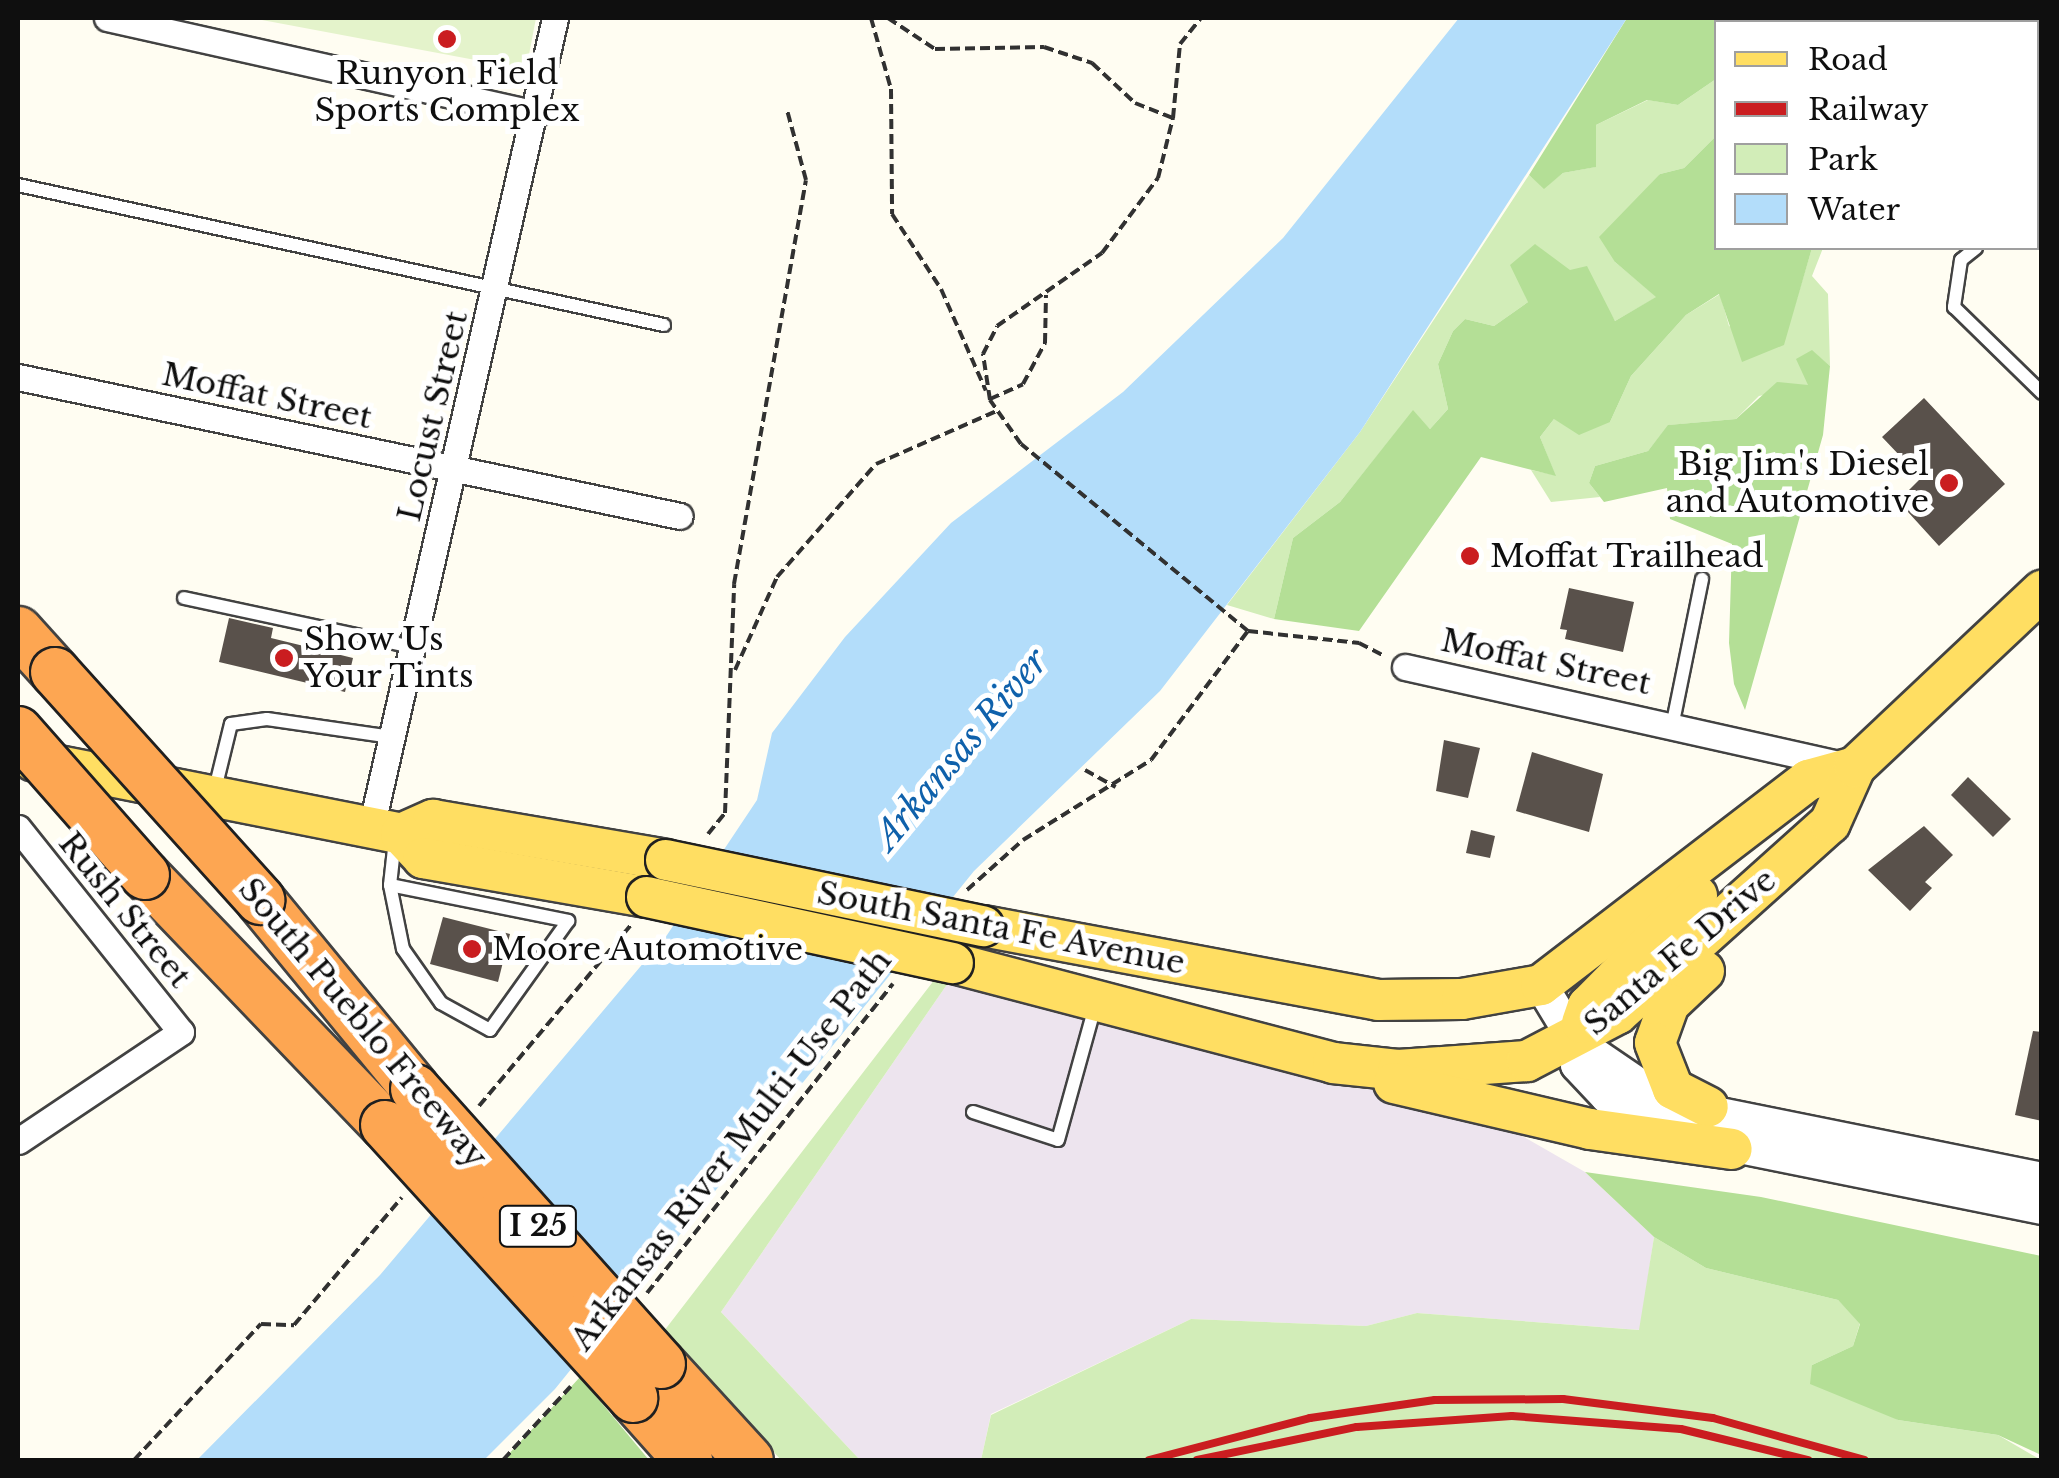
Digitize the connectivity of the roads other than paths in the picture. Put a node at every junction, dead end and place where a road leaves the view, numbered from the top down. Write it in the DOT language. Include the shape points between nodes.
graph roads {
  1 [pos="106,18"];
  2 [pos="555,18"];
  3 [pos="536,114"];
  4 [pos="18,185"];
  5 [pos="1974,250"];
  6 [pos="496,288"];
  7 [pos="664,325"];
  8 [pos="18,377"];
  9 [pos="2042,393"];
  10 [pos="454,469"];
  11 [pos="680,516"];
  12 [pos="1702,579"];
  13 [pos="184,598"];
  14 [pos="2036,605"];
  15 [pos="18,631"];
  16 [pos="414,647"];
  17 [pos="1406,667"];
  18 [pos="1673,722"];
  19 [pos="18,730"];
  20 [pos="392,737"];
  21 [pos="18,758"];
  22 [pos="1854,767"];
  23 [pos="214,797"];
  24 [pos="1763,816"];
  25 [pos="18,828"];
  26 [pos="390,831"];
  27 [pos="390,885"];
  28 [pos="1707,935"];
  29 [pos="1541,984"];
  30 [pos="1097,1000"];
  31 [pos="1575,1040"];
  32 [pos="1332,1063"];
  33 [pos="1398,1070"];
  34 [pos="1708,1107"];
  35 [pos="973,1112"];
  36 [pos="18,1141"];
  37 [pos="1732,1149"];
  38 [pos="2042,1179"];
  39 [pos="2042,1208"];
  40 [pos="647,1381"];
  41 [pos="688,1460"];
  42 [pos="748,1460"];
  1 -- 3 [label="street"];
  2 -- 3 [label="street, Locust Street"];
  3 -- 6 [label="street, Locust Street"];
  4 -- 6 [label="lane"];
  5 -- 9 [label="lane" via="1961,260 1954,307"];
  6 -- 7 [label="lane"];
  6 -- 10 [label="street, Locust Street"];
  8 -- 10 [label="street, Moffat Street"];
  10 -- 11 [label="street, Moffat Street"];
  10 -- 16 [label="street, Locust Street"];
  12 -- 18 [label="lane"];
  13 -- 16 [label="lane"];
  14 -- 22 [label="main road, Santa Fe Drive"];
  15 -- 40 [label="highway, South Pueblo Freeway / I 25, bridge" via="260,900"];
  16 -- 20 [label="street, Locust Street"];
  17 -- 18 [label="street, Moffat Street"];
  18 -- 22 [label="street, Moffat Street"];
  19 -- 40 [label="highway, South Pueblo Freeway / I 25, bridge" via="385,1125"];
  20 -- 23 [label="lane" via="267,719 231,724"];
  20 -- 26 [label="street, Locust Street"];
  21 -- 23 [label="main road, South Santa Fe Avenue"];
  22 -- 24 [label="main road, Santa Fe Drive" via="1808,780"];
  22 -- 28 [label="main road, Santa Fe Drive" via="1830,823"];
  23 -- 26 [label="main road, South Santa Fe Avenue"];
  24 -- 29 [label="main road, Santa Fe Drive"];
  24 -- 31 [label="main road" via="1719,874 1588,1006"];
  25 -- 36 [label="street, Rush Street" via="181,1032"];
  26 -- 27 [label="lane"];
  26 -- 29 [label="main road, South Santa Fe Avenue, bridge" via="432,820 974,910 1378,1000 1462,999"];
  26 -- 30 [label="main road, South Santa Fe Avenue, bridge" via="423,858 647,898"];
  27 -- 27 [label="lane" via="403,949 441,1003 490,1030 568,921"];
  28 -- 31 [label="main road, Santa Fe Drive" via="1618,1014"];
  28 -- 34 [label="main road" via="1713,962 1669,1004 1654,1044 1673,1089"];
  29 -- 31 [label="street"];
  30 -- 32 [label="main road, South Santa Fe Avenue"];
  30 -- 35 [label="lane" via="1058,1140"];
  31 -- 33 [label="main road, Santa Fe Drive" via="1526,1061"];
  31 -- 34 [label="street" via="1666,1103"];
  31 -- 37 [label="street" via="1576,1065 1607,1097 1680,1135"];
  32 -- 33 [label="main road, South Santa Fe Avenue"];
  32 -- 37 [label="main road" via="1537,1118"];
  34 -- 38 [label="street"];
  37 -- 39 [label="street"];
  40 -- 41 [label="highway, South Pueblo Freeway / I 25"];
  40 -- 42 [label="highway, South Pueblo Freeway / I 25"];
}
